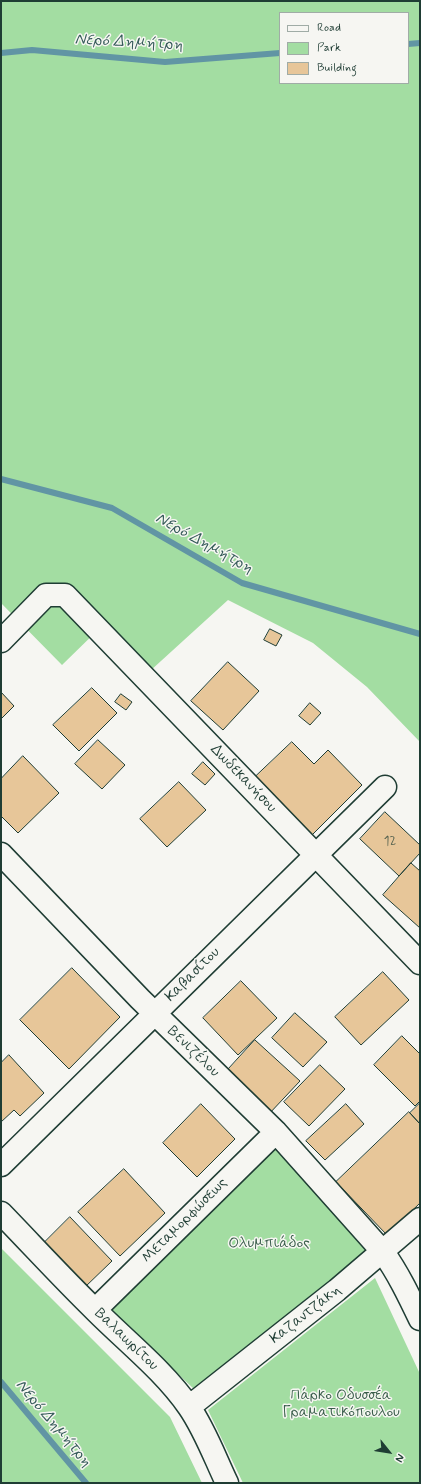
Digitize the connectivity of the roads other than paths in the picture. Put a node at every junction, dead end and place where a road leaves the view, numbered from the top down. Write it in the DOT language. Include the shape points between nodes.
graph roads {
  1 [pos="1,641"];
  2 [pos="385,787"];
  3 [pos="1,854"];
  4 [pos="316,854"];
  5 [pos="420,962"];
  6 [pos="154,1013"];
  7 [pos="276,1132"];
  8 [pos="1,1164"];
  9 [pos="1,1213"];
  10 [pos="420,1219"];
  11 [pos="383,1252"];
  12 [pos="95,1310"];
  13 [pos="420,1319"];
  14 [pos="189,1407"];
  15 [pos="228,1483"];
  1 -- 4 [label="street, Δωδεκανήσου" via="46,595 65,595"];
  2 -- 4 [label="street, Καβασίτου"];
  3 -- 6 [label="street, Βενιζέλου"];
  4 -- 5 [label="street, Δωδεκανήσου"];
  4 -- 6 [label="street, Καβασίτου"];
  6 -- 7 [label="street, Βενιζέλου"];
  6 -- 8 [label="street, Καβασίτου"];
  7 -- 11 [label="street, Βενιζέλου"];
  7 -- 12 [label="street, Μεταμορφώσεως"];
  9 -- 12 [label="street, Βαλαωρίτου"];
  10 -- 11 [label="street, Καζαντζάκη"];
  11 -- 13 [label="street, Βενιζέλου" via="406,1288"];
  11 -- 14 [label="street, Καζαντζάκη"];
  12 -- 14 [label="street, Βαλαωρίτου" via="156,1369"];
  14 -- 15 [label="street, Βαλαωρίτου"];
}
